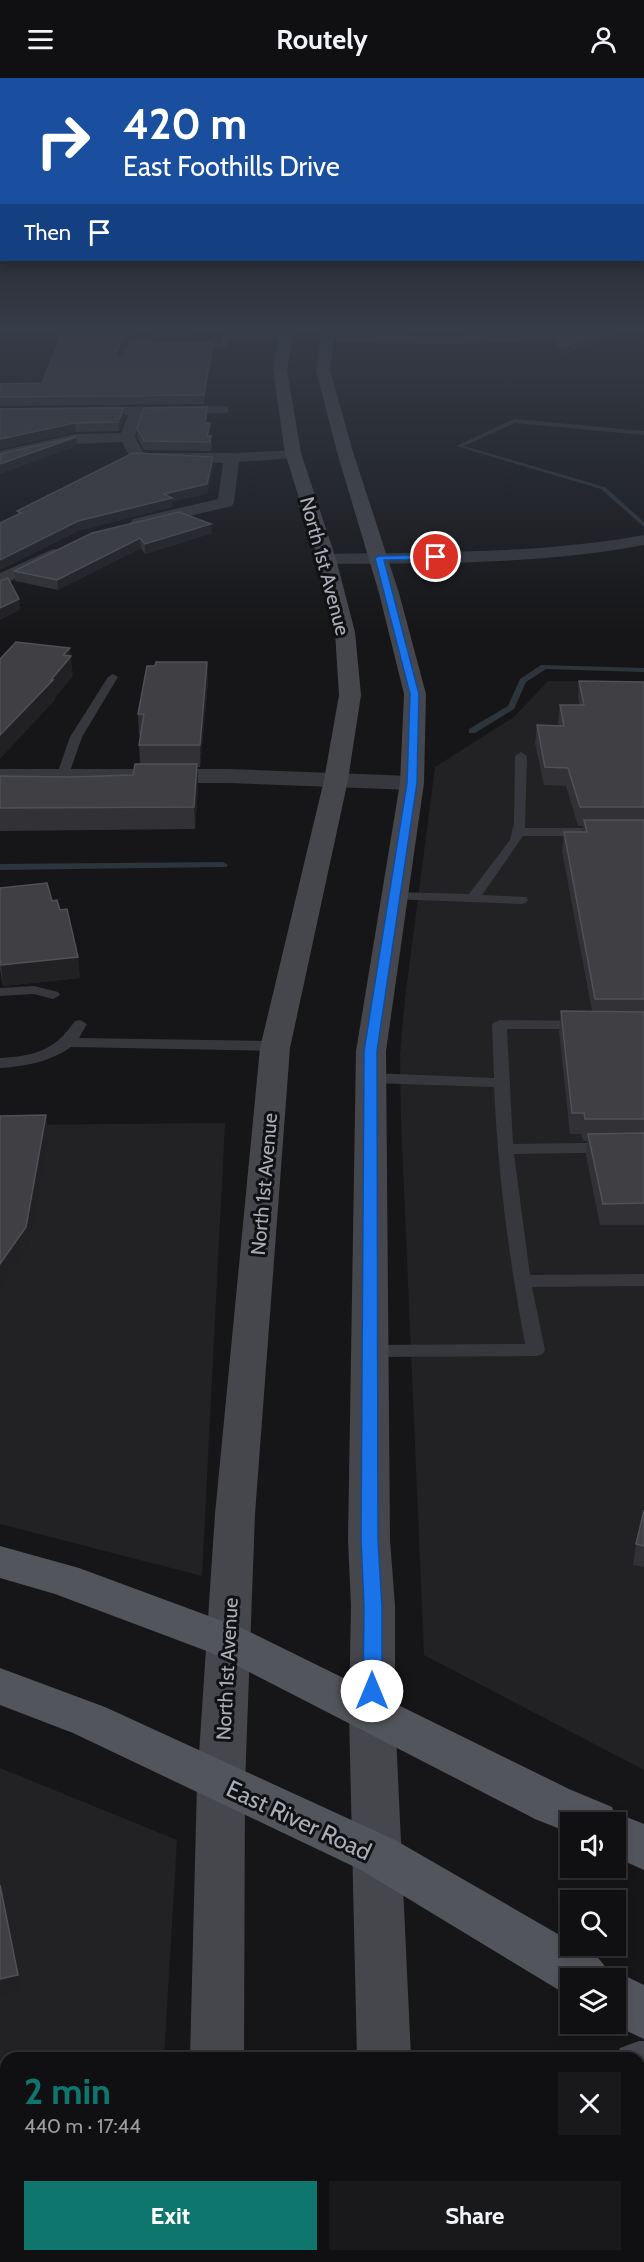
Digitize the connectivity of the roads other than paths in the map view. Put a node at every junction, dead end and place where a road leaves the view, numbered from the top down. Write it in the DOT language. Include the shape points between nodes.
graph roads {
  1 [pos="130,429"];
  2 [pos="289,429"];
  3 [pos="339,429"];
  4 [pos="127,436"];
  5 [pos="293,453"];
  6 [pos="0,456"];
  7 [pos="232,458"];
  8 [pos="118,529"];
  9 [pos="644,540"];
  10 [pos="67,547"];
  11 [pos="379,558"];
  12 [pos="327,559"];
  13 [pos="0,580"];
  14 [pos="112,677"];
  15 [pos="521,756"];
  16 [pos="0,776"];
  17 [pos="62,777"];
  18 [pos="336,780"];
  19 [pos="412,783"];
  20 [pos="518,832"];
  21 [pos="644,832"];
  22 [pos="394,896"];
  23 [pos="472,899"];
  24 [pos="521,900"];
  25 [pos="0,992"];
  26 [pos="53,995"];
  27 [pos="80,1024"];
  28 [pos="600,1025"];
  29 [pos="68,1042"];
  30 [pos="276,1046"];
  31 [pos="0,1063"];
  32 [pos="370,1078"];
  33 [pos="502,1083"];
  34 [pos="644,1147"];
  35 [pos="505,1149"];
  36 [pos="644,1280"];
  37 [pos="522,1281"];
  38 [pos="371,1351"];
  39 [pos="0,1562"];
  40 [pos="228,1641"];
  41 [pos="0,1686"];
  42 [pos="372,1713"];
  43 [pos="221,1784"];
  44 [pos="571,1812"];
  45 [pos="626,1839"];
  46 [pos="644,1848"];
  47 [pos="378,1856"];
  48 [pos="568,1968"];
  49 [pos="626,2003"];
  50 [pos="644,2014"];
  51 [pos="217,2052"];
  52 [pos="384,2052"];
  1 -- 4 [label="street"];
  2 -- 5 [label="main road, North 1st Avenue"];
  3 -- 11 [label="main road"];
  4 -- 6 [label="street" via="76,439"];
  4 -- 7 [label="street" via="137,456"];
  5 -- 7 [label="street"];
  5 -- 12 [label="main road, North 1st Avenue"];
  7 -- 8 [label="street" via="226,502"];
  9 -- 11 [label="street" via="542,556"];
  10 -- 13 [label="street"];
  11 -- 12 [label="street"];
  11 -- 19 [label="main road" via="415,694"];
  12 -- 18 [label="main road, North 1st Avenue" via="345,632 350,695"];
  14 -- 17 [label="lane" via="76,737"];
  15 -- 20 [label="lane"];
  16 -- 17 [label="street"];
  17 -- 18 [label="street"];
  18 -- 19 [label="street"];
  18 -- 30 [label="main road, North 1st Avenue"];
  19 -- 22 [label="main road"];
  20 -- 21 [label="lane"];
  20 -- 23 [label="lane"];
  22 -- 23 [label="lane"];
  22 -- 32 [label="main road" via="370,1051"];
  23 -- 24 [label="lane"];
  25 -- 26 [label="lane" via="34,990"];
  27 -- 29 [label="lane"];
  28 -- 33 [label="lane" via="499,1024"];
  29 -- 30 [label="lane"];
  29 -- 31 [label="lane" via="45,1055"];
  30 -- 40 [label="main road, North 1st Avenue" via="235,1514"];
  32 -- 33 [label="lane"];
  32 -- 38 [label="main road"];
  33 -- 35 [label="lane"];
  34 -- 35 [label="lane"];
  35 -- 37 [label="lane"];
  36 -- 37 [label="lane"];
  37 -- 38 [label="lane" via="536,1350"];
  38 -- 42 [label="main road"];
  39 -- 40 [label="main road" via="64,1580"];
  40 -- 42 [label="main road"];
  40 -- 43 [label="main road, North 1st Avenue"];
  41 -- 43 [label="main road, East River Road" via="89,1720"];
  42 -- 44 [label="main road"];
  42 -- 47 [label="main road"];
  43 -- 47 [label="main road, East River Road"];
  43 -- 51 [label="main road, North 1st Avenue"];
  45 -- 46 [label="main road"];
  47 -- 48 [label="main road, East River Road"];
  47 -- 52 [label="main road"];
  49 -- 50 [label="main road"];
}
